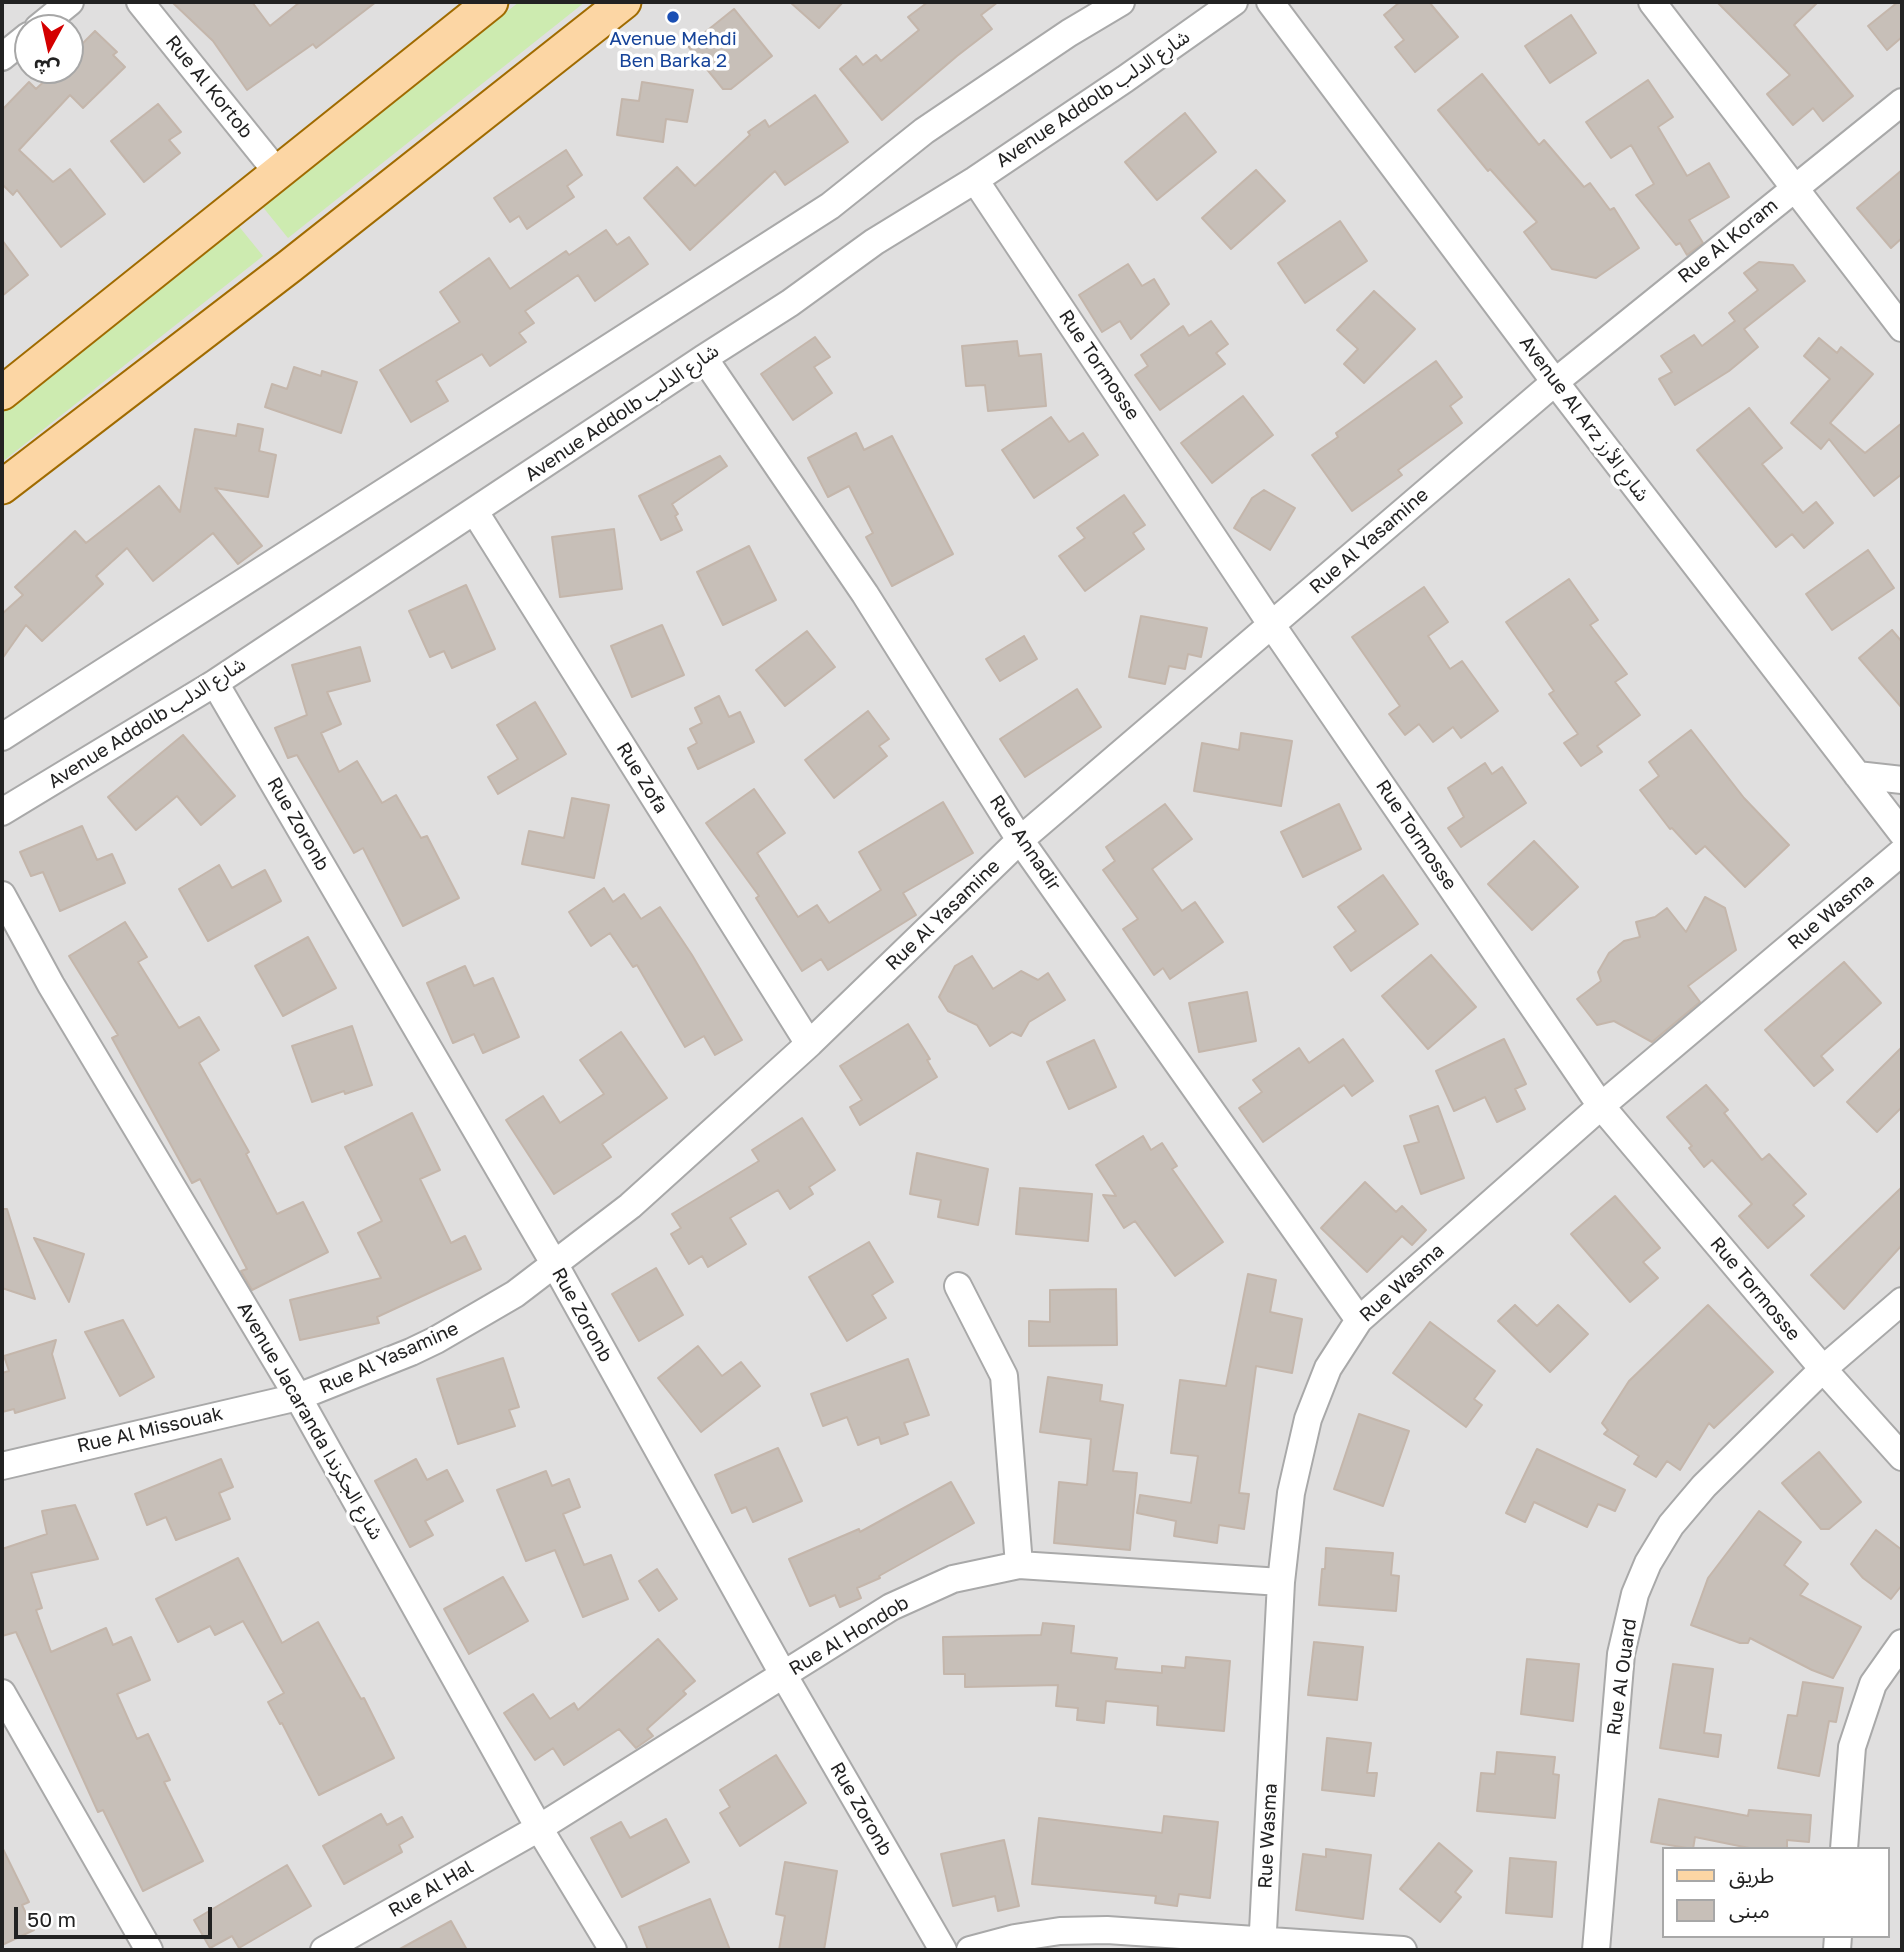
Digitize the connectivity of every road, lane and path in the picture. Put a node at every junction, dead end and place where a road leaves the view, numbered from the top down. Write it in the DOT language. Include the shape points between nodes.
graph roads {
  1 [pos="70,2"];
  2 [pos="141,2"];
  3 [pos="491,2"];
  4 [pos="624,2"];
  5 [pos="1121,2"];
  6 [pos="1234,2"];
  7 [pos="1270,2"];
  8 [pos="1652,2"];
  9 [pos="55,14"];
  10 [pos="1902,102"];
  11 [pos="276,172"];
  12 [pos="975,180"];
  13 [pos="1793,188"];
  14 [pos="1902,328"];
  15 [pos="704,358"];
  16 [pos="1555,382"];
  17 [pos="2,393"];
  18 [pos="2,487"];
  19 [pos="475,512"];
  20 [pos="1271,624"];
  21 [pos="215,683"];
  22 [pos="2,737"];
  23 [pos="1857,775"];
  24 [pos="1902,780"];
  25 [pos="2,812"];
  26 [pos="1902,833"];
  27 [pos="1020,840"];
  28 [pos="1902,852"];
  29 [pos="2,895"];
  30 [pos="809,1044"];
  31 [pos="1601,1106"];
  32 [pos="555,1265"];
  33 [pos="958,1286"];
  34 [pos="1902,1301"];
  35 [pos="1359,1320"];
  36 [pos="1823,1369"];
  37 [pos="299,1397"];
  38 [pos="1902,1457"];
  39 [pos="2,1466"];
  40 [pos="1019,1565"];
  41 [pos="1281,1582"];
  42 [pos="1902,1643"];
  43 [pos="783,1674"];
  44 [pos="2,1693"];
  45 [pos="539,1828"];
  46 [pos="1844,1847"];
  47 [pos="1263,1946"];
  48 [pos="149,1950"];
  49 [pos="324,1950"];
  50 [pos="613,1950"];
  51 [pos="943,1950"];
  52 [pos="970,1950"];
  53 [pos="1403,1950"];
  54 [pos="1596,1950"];
  1 -- 9 [label="street"];
  2 -- 11 [label="street, Rue Al Kortob"];
  3 -- 11 [label="main road"];
  4 -- 18 [label="main road"];
  5 -- 22 [label="street" via="924,131 830,206"];
  6 -- 12 [label="street, Avenue Addolb شارع الدلب"];
  7 -- 16 [label="street, Avenue Al Arz شارع الأرز"];
  8 -- 13 [label="street"];
  10 -- 13 [label="street, Rue Al Koram"];
  11 -- 17 [label="main road"];
  12 -- 15 [label="street, Avenue Addolb شارع الدلب" via="874,242"];
  12 -- 20 [label="street, Rue Tormosse"];
  13 -- 14 [label="street"];
  13 -- 16 [label="street, Rue Al Koram"];
  15 -- 19 [label="street, Avenue Addolb شارع الدلب"];
  15 -- 27 [label="street, Rue Annadir" via="865,594"];
  16 -- 20 [label="street, Rue Al Yasamine"];
  16 -- 23 [label="street, Avenue Al Arz شارع الأرز"];
  19 -- 21 [label="street, Avenue Addolb شارع الدلب"];
  19 -- 30 [label="street, Rue Zofa"];
  20 -- 27 [label="street, Rue Al Yasamine"];
  20 -- 31 [label="street, Rue Tormosse"];
  21 -- 25 [label="street, Avenue Addolb شارع الدلب"];
  21 -- 32 [label="street, Rue Zoronb"];
  23 -- 24 [label="street"];
  23 -- 26 [label="street, Avenue Al Arz شارع الأرز"];
  27 -- 30 [label="street, Rue Al Yasamine"];
  27 -- 35 [label="street, Rue Annadir"];
  28 -- 31 [label="street, Rue Wasma"];
  29 -- 37 [label="street, Avenue Jacaranda شارع الجكرندا" via="51,985"];
  30 -- 32 [label="street, Rue Al Yasamine" via="630,1206"];
  31 -- 35 [label="street, Rue Wasma"];
  31 -- 36 [label="street, Rue Tormosse"];
  32 -- 37 [label="street, Rue Al Yasamine" via="516,1294 436,1340"];
  32 -- 43 [label="street, Rue Zoronb"];
  33 -- 40 [label="street" via="1004,1376"];
  34 -- 36 [label="street, Rue Al Ouard"];
  35 -- 41 [label="street, Rue Wasma" via="1328,1368 1308,1419 1292,1493"];
  36 -- 38 [label="street, Rue Tormosse"];
  36 -- 54 [label="street, Rue Al Ouard" via="1695,1496 1671,1525 1635,1594 1621,1654"];
  37 -- 39 [label="street, Rue Al Missouak"];
  37 -- 45 [label="street, Avenue Jacaranda شارع الجكرندا"];
  40 -- 41 [label="street, Rue Al Hondob"];
  40 -- 43 [label="street, Rue Al Hondob" via="953,1579 891,1607"];
  41 -- 47 [label="street, Rue Wasma"];
  42 -- 46 [label="street" via="1873,1684 1855,1736"];
  43 -- 45 [label="street, Rue Al Hondob"];
  43 -- 51 [label="street, Rue Zoronb"];
  44 -- 48 [label="street"];
  45 -- 49 [label="street, Rue Al Hal"];
  45 -- 50 [label="street, Avenue Jacaranda شارع الجكرندا"];
  47 -- 52 [label="street" via="1107,1930 1060,1931"];
  47 -- 53 [label="street"];
}
